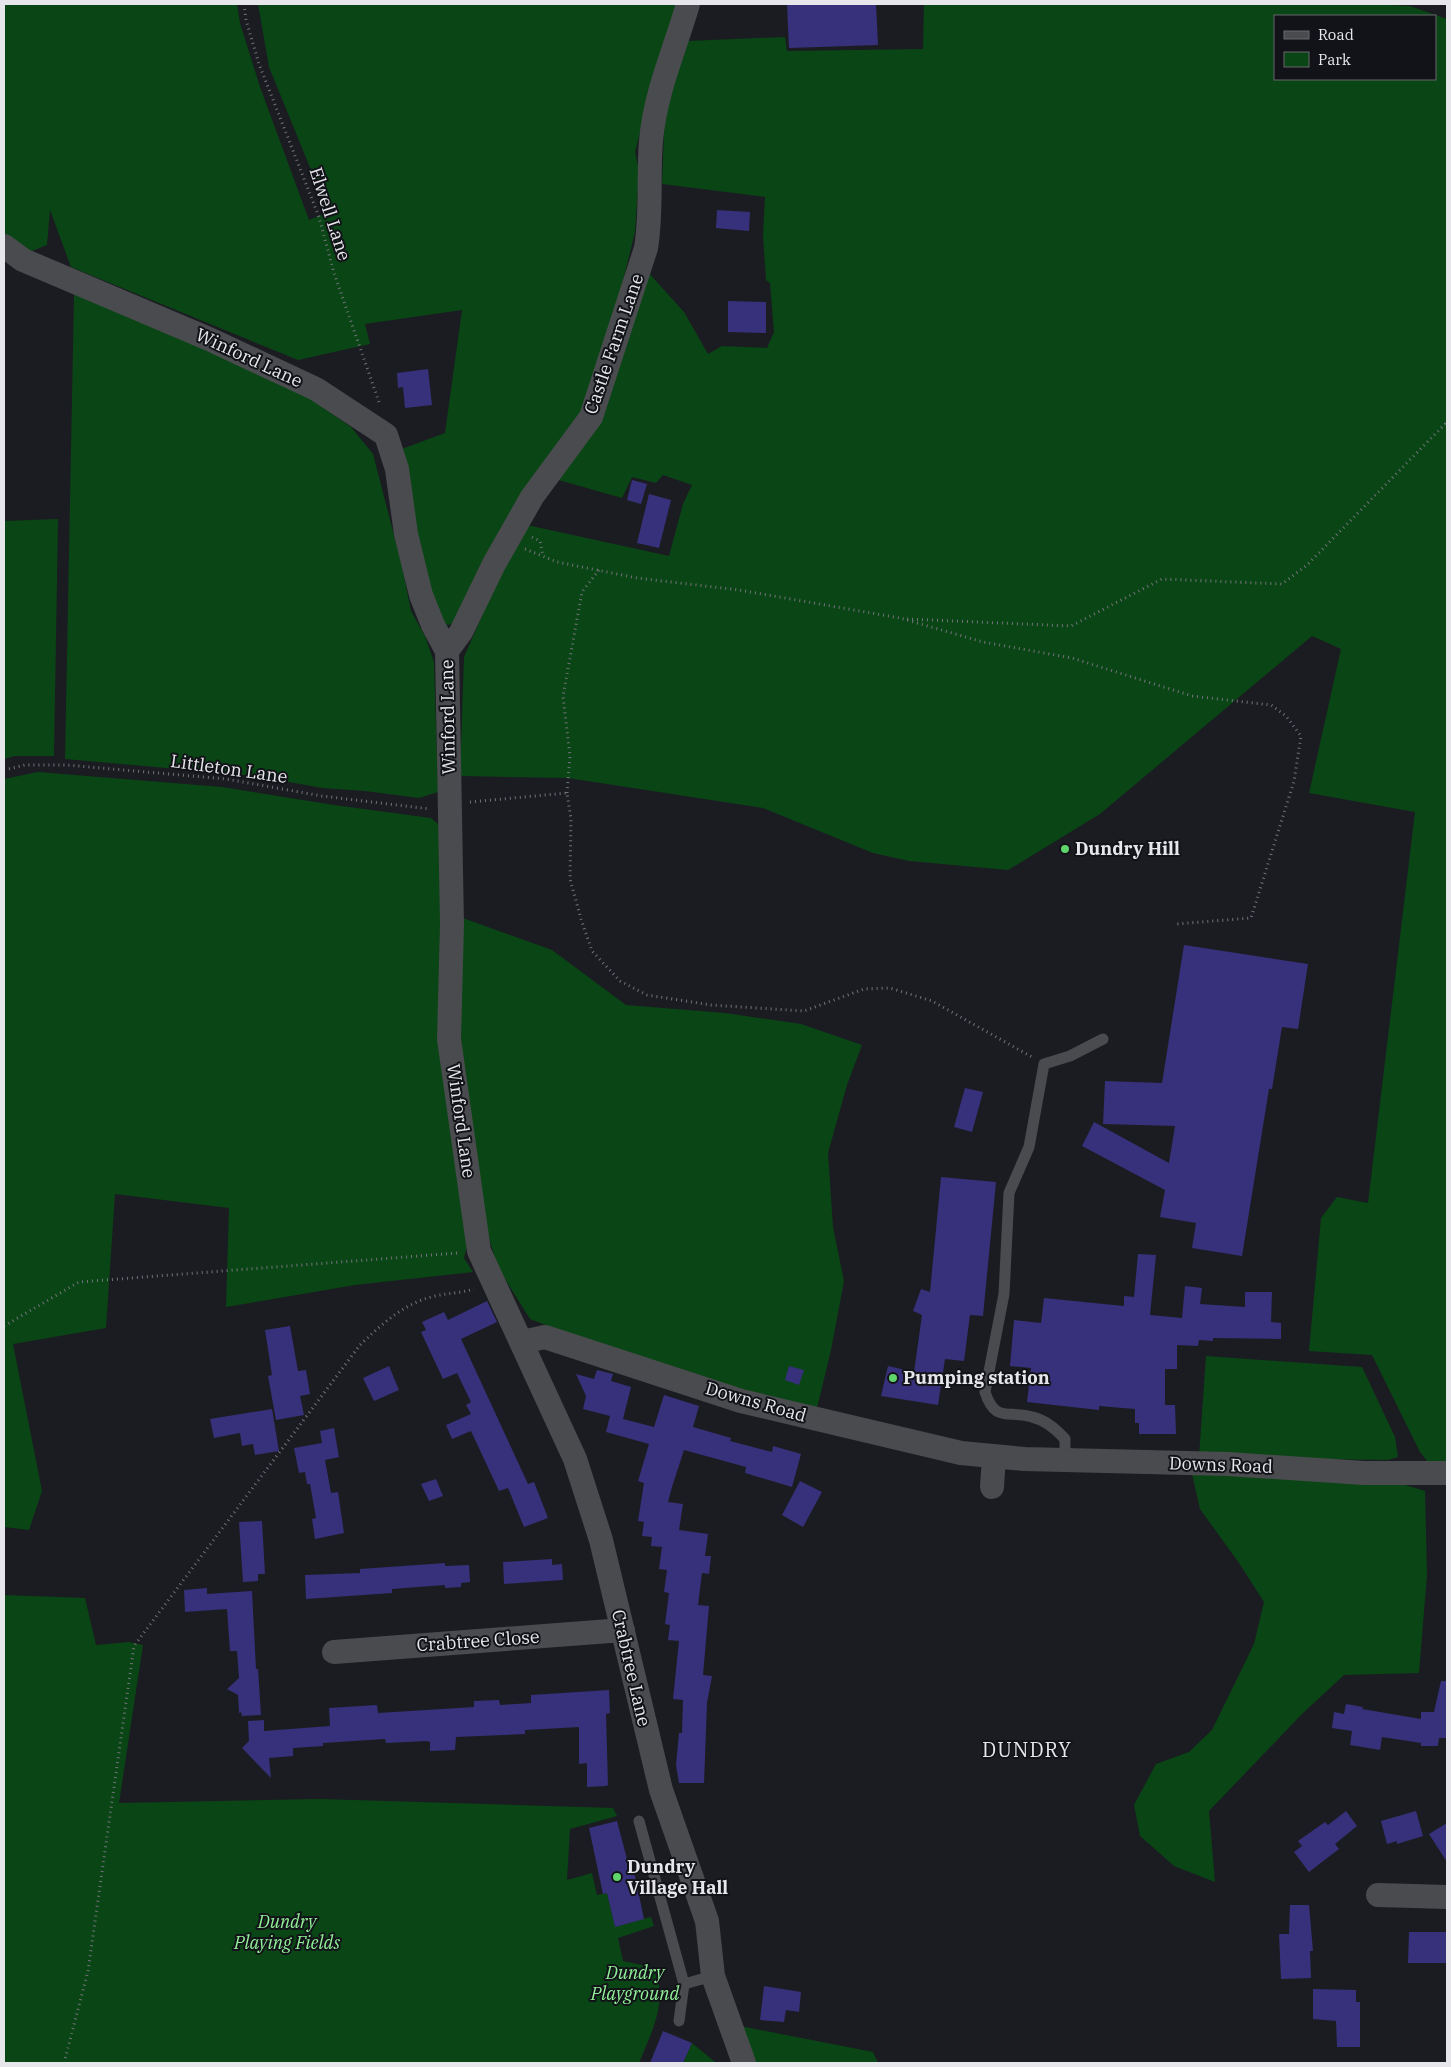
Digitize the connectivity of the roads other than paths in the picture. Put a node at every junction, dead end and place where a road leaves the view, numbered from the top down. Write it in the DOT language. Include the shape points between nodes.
graph roads {
  1 [pos="688,4"];
  2 [pos="4,246"];
  3 [pos="447,651"];
  4 [pos="1103,1039"];
  5 [pos="493,1281"];
  6 [pos="522,1342"];
  7 [pos="994,1456"];
  8 [pos="1065,1460"];
  9 [pos="1447,1473"];
  10 [pos="992,1487"];
  11 [pos="622,1630"];
  12 [pos="334,1652"];
  13 [pos="639,1821"];
  14 [pos="1447,1897"];
  15 [pos="1392,1903"];
  16 [pos="713,1976"];
  17 [pos="684,1984"];
  18 [pos="679,2021"];
  19 [pos="744,2063"];
  1 -- 3 [label="street, Castle Farm Lane" via="658,98 651,142 651,220 646,248 591,417 532,497 461,632"];
  2 -- 3 [label="street, Winford Lane" via="23,260 209,339 316,389 386,435 397,469 406,534 421,594"];
  3 -- 5 [label="street, Winford Lane" via="452,924 449,1040 478,1251"];
  4 -- 8 [label="lane" via="1070,1056 1044,1064 1029,1147 1009,1193 1004,1294 985,1392 989,1405 995,1411 1031,1416 1058,1431 1066,1439"];
  5 -- 6 [label="street, Crabtree Lane"];
  6 -- 7 [label="street, Downs Road" via="545,1336 741,1401 951,1451"];
  6 -- 11 [label="street, Crabtree Lane" via="575,1459 601,1540"];
  7 -- 8 [label="street, Downs Road"];
  7 -- 10 [label="street"];
  8 -- 9 [label="street, Downs Road"];
  11 -- 12 [label="street, Crabtree Close"];
  11 -- 16 [label="street, Crabtree Lane" via="661,1790 707,1921"];
  13 -- 17 [label="lane"];
  14 -- 15 [label="street"];
  16 -- 17 [label="lane"];
  16 -- 19 [label="street, Crabtree Lane"];
  17 -- 18 [label="lane"];
}
